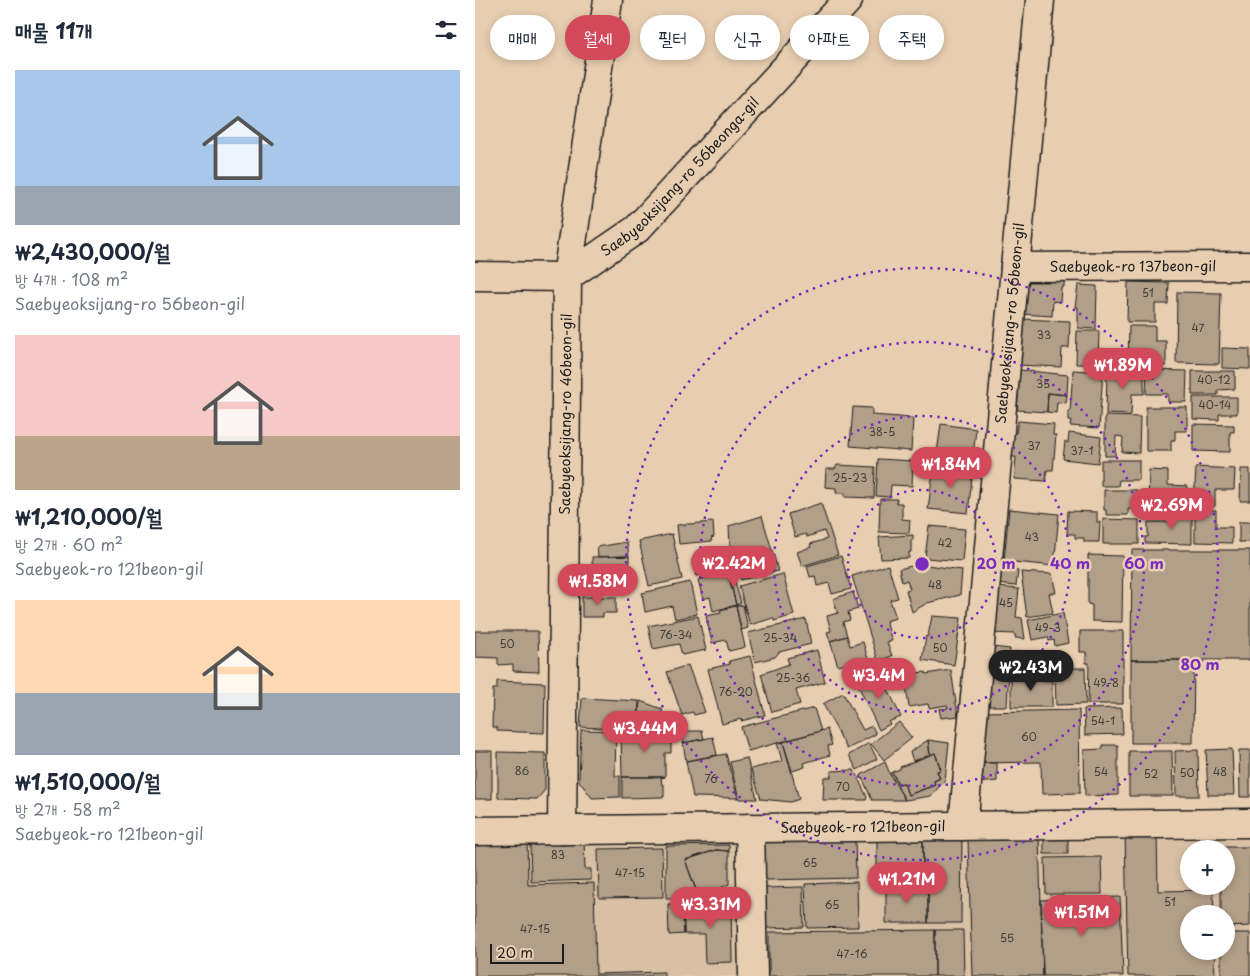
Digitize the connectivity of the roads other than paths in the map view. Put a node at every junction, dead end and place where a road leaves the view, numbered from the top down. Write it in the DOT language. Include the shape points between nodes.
graph roads {
  1 [pos="608,0"];
  2 [pos="848,0"];
  3 [pos="1040,0"];
  4 [pos="1250,266"];
  5 [pos="1015,267"];
  6 [pos="475,276"];
  7 [pos="567,277"];
  8 [pos="1250,823"];
  9 [pos="963,826"];
  10 [pos="750,828"];
  11 [pos="562,830"];
  12 [pos="475,831"];
  13 [pos="753,976"];
  1 -- 7 [label="street, Saebyeoksijang-ro 46beon-gil"];
  2 -- 7 [label="street, Saebyeoksijang-ro 56beonga-gil" via="637,228"];
  3 -- 5 [label="street, Saebyeoksijang-ro 56beon-gil"];
  4 -- 5 [label="street, Saebyeok-ro 137beon-gil"];
  5 -- 9 [label="street, Saebyeoksijang-ro 56beon-gil"];
  6 -- 7 [label="street"];
  7 -- 11 [label="street, Saebyeoksijang-ro 46beon-gil"];
  8 -- 9 [label="street, Saebyeok-ro 121beon-gil"];
  9 -- 10 [label="street, Saebyeok-ro 121beon-gil"];
  10 -- 11 [label="street, Saebyeok-ro 121beon-gil"];
  10 -- 13 [label="street"];
  11 -- 12 [label="street, Saebyeok-ro 121beon-gil"];
}
